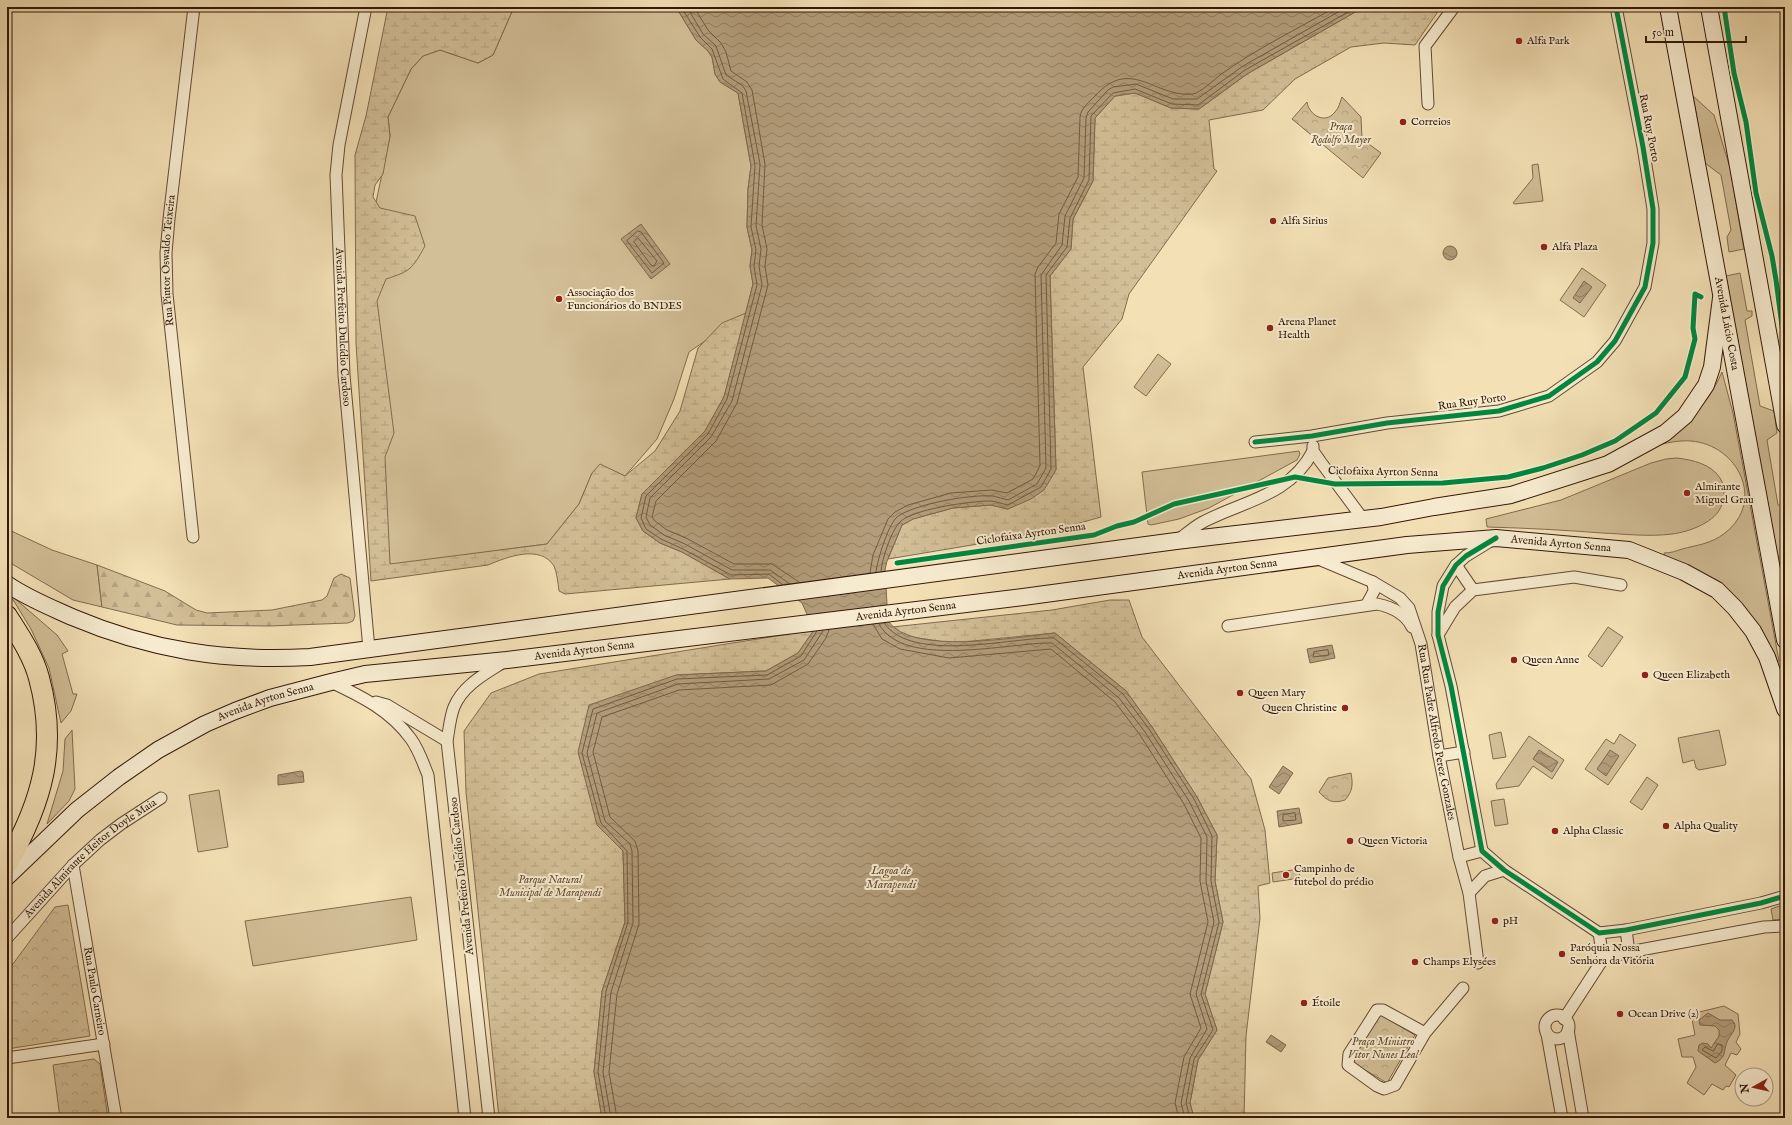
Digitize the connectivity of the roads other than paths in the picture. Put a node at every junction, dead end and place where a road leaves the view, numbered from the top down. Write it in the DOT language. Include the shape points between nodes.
graph roads {
  1 [pos="194,7"];
  2 [pos="366,7"];
  3 [pos="1454,7"];
  4 [pos="1616,7"];
  5 [pos="1668,7"];
  6 [pos="1709,7"];
  7 [pos="1428,104"];
  8 [pos="1721,298"];
  9 [pos="1785,425"];
  10 [pos="1312,436"];
  11 [pos="1255,442"];
  12 [pos="1313,451"];
  13 [pos="1363,519"];
  14 [pos="193,537"];
  15 [pos="1496,538"];
  16 [pos="1176,541"];
  17 [pos="1314,557"];
  18 [pos="1456,565"];
  19 [pos="1373,582"];
  20 [pos="7,584"];
  21 [pos="1621,585"];
  22 [pos="1473,590"];
  23 [pos="1367,604"];
  24 [pos="7,616"];
  25 [pos="1228,626"];
  26 [pos="1438,635"];
  27 [pos="1785,640"];
  28 [pos="1421,644"];
  29 [pos="369,649"];
  30 [pos="507,660"];
  31 [pos="331,682"];
  32 [pos="366,699"];
  33 [pos="1785,709"];
  34 [pos="447,741"];
  35 [pos="1464,752"];
  36 [pos="1439,756"];
  37 [pos="161,798"];
  38 [pos="1482,851"];
  39 [pos="1459,857"];
  40 [pos="7,864"];
  41 [pos="73,865"];
  42 [pos="1504,870"];
  43 [pos="7,876"];
  44 [pos="1469,893"];
  45 [pos="1785,896"];
  46 [pos="1785,926"];
  47 [pos="1626,930"];
  48 [pos="1599,933"];
  49 [pos="7,938"];
  50 [pos="1629,952"];
  51 [pos="1603,959"];
  52 [pos="1478,963"];
  53 [pos="1463,988"];
  54 [pos="1564,1019"];
  55 [pos="1568,1030"];
  56 [pos="1425,1033"];
  57 [pos="1547,1034"];
  58 [pos="104,1044"];
  59 [pos="7,1058"];
  60 [pos="116,1118"];
  61 [pos="465,1118"];
  62 [pos="489,1118"];
  63 [pos="1562,1118"];
  64 [pos="1583,1118"];
  1 -- 14 [label="street, Rua Pintor Oswaldo Teixeira" via="166,253 167,294"];
  2 -- 29 [label="street, Avenida Prefeito Dulcídio Cardoso" via="339,145 336,175 344,375"];
  3 -- 7 [label="street" via="1424,50"];
  4 -- 10 [label="street, Rua Ruy Porto" via="1653,209 1653,243 1644,287 1615,341 1597,362 1549,396 1499,410 1388,423"];
  5 -- 8 [label="main road, Avenida Lúcio Costa"];
  6 -- 9 [label="main road"];
  8 -- 13 [label="main road" via="1714,356 1706,385 1685,416 1665,433 1608,464 1511,495"];
  8 -- 27 [label="main road, Avenida Lúcio Costa"];
  10 -- 11 [label="street, Rua Ruy Porto"];
  10 -- 12 [label="street"];
  12 -- 13 [label="street"];
  12 -- 16 [label="street" via="1306,465 1295,477 1264,496 1202,523"];
  13 -- 16 [label="main road"];
  15 -- 17 [label="main road, Avenida Ayrton Senna" via="1407,544"];
  15 -- 18 [label="street"];
  15 -- 33 [label="main road, Avenida Ayrton Senna" via="1629,550 1684,572 1717,590 1753,631 1767,657"];
  16 -- 29 [label="main road"];
  17 -- 19 [label="street, Rua Rua Padre Alfredo Perez Gonzales"];
  17 -- 30 [label="main road, Avenida Ayrton Senna" via="1023,598"];
  18 -- 22 [label="street"];
  18 -- 26 [label="street" via="1443,586 1438,612"];
  19 -- 23 [label="street" via="1374,591"];
  19 -- 28 [label="street, Rua Rua Padre Alfredo Perez Gonzales" via="1400,598 1409,608"];
  20 -- 29 [label="main road" via="27,597 97,627 155,646 195,653 270,659 310,657"];
  21 -- 22 [label="street" via="1574,577"];
  22 -- 26 [label="street" via="1455,607"];
  23 -- 25 [label="street"];
  23 -- 28 [label="street" via="1377,604 1398,611 1409,621"];
  24 -- 40 [label="highway" via="26,646 39,677 48,744 42,781 33,811"];
  26 -- 35 [label="street"];
  28 -- 36 [label="street, Rua Rua Padre Alfredo Perez Gonzales"];
  30 -- 31 [label="main road, Avenida Ayrton Senna" via="366,674"];
  30 -- 34 [label="street, Avenida Prefeito Dulcídio Cardoso" via="470,684 461,694 453,708"];
  31 -- 32 [label="street, Avenida Prefeito Dulcídio Cardoso"];
  31 -- 43 [label="main road, Avenida Ayrton Senna" via="270,698 235,711 158,750 77,810"];
  32 -- 34 [label="street" via="387,705"];
  32 -- 61 [label="street, Avenida Prefeito Dulcídio Cardoso" via="389,716 410,738 428,775"];
  34 -- 62 [label="street, Avenida Prefeito Dulcídio Cardoso"];
  35 -- 36 [label="street"];
  35 -- 38 [label="street"];
  36 -- 39 [label="street, Rua Rua Padre Alfredo Perez Gonzales"];
  37 -- 41 [label="street, Avenida Almirante Heitor Doyle Maia" via="121,824"];
  38 -- 39 [label="street"];
  38 -- 42 [label="street"];
  39 -- 44 [label="street, Rua Rua Padre Alfredo Perez Gonzales"];
  41 -- 49 [label="street, Avenida Almirante Heitor Doyle Maia"];
  41 -- 58 [label="street, Rua Paulo Carneiro"];
  42 -- 44 [label="street" via="1485,876"];
  42 -- 48 [label="street"];
  44 -- 52 [label="street, Rua Rua Padre Alfredo Perez Gonzales"];
  45 -- 47 [label="street"];
  46 -- 50 [label="street" via="1764,927"];
  47 -- 48 [label="street"];
  47 -- 50 [label="street"];
  48 -- 51 [label="street"];
  50 -- 51 [label="street"];
  51 -- 54 [label="street"];
  53 -- 56 [label="street"];
  54 -- 55 [label="street" via="1568,1023"];
  54 -- 57 [label="street" via="1557,1015 1550,1017 1545,1027"];
  55 -- 57 [label="street" via="1564,1036 1558,1038"];
  55 -- 64 [label="street"];
  56 -- 56 [label="street" via="1395,1085 1390,1088 1377,1086 1348,1065 1349,1054 1377,1010 1383,1010"];
  57 -- 63 [label="street"];
  58 -- 59 [label="street"];
  58 -- 60 [label="street, Rua Paulo Carneiro"];
}
